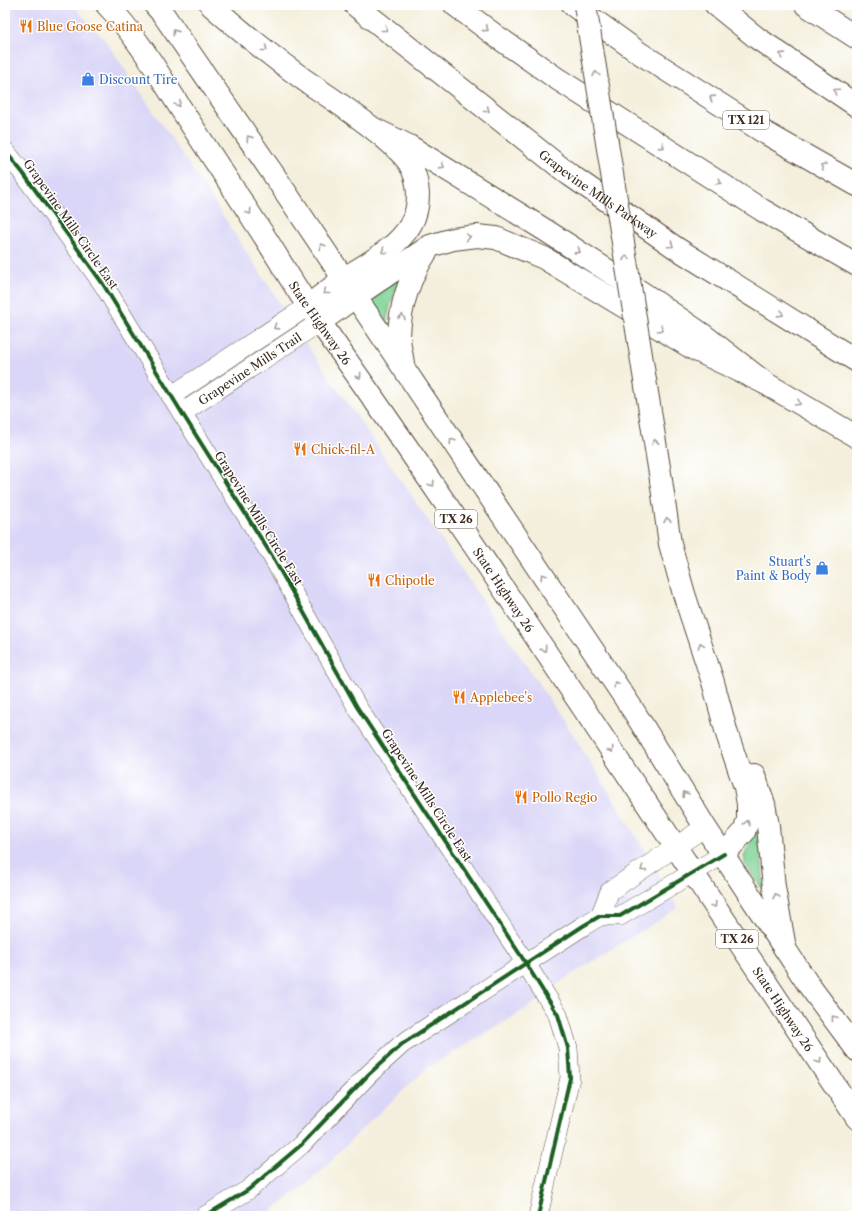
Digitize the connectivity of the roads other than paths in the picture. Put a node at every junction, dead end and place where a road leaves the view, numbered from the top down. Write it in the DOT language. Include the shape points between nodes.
graph roads {
  1 [pos="107,5"];
  2 [pos="155,5"];
  3 [pos="211,5"];
  4 [pos="355,5"];
  5 [pos="455,5"];
  6 [pos="574,5"];
  7 [pos="585,5"];
  8 [pos="716,5"];
  9 [pos="806,5"];
  10 [pos="828,12"];
  11 [pos="857,38"];
  12 [pos="857,106"];
  13 [pos="374,129"];
  14 [pos="5,151"];
  15 [pos="857,185"];
  16 [pos="809,238"];
  17 [pos="430,246"];
  18 [pos="857,265"];
  19 [pos="857,279"];
  20 [pos="350,287"];
  21 [pos="314,314"];
  22 [pos="857,360"];
  23 [pos="404,369"];
  24 [pos="765,383"];
  25 [pos="171,396"];
  26 [pos="182,414"];
  27 [pos="857,437"];
  28 [pos="714,682"];
  29 [pos="705,827"];
  30 [pos="675,847"];
  31 [pos="724,854"];
  32 [pos="692,873"];
  33 [pos="600,916"];
  34 [pos="785,948"];
  35 [pos="525,962"];
  36 [pos="781,1006"];
  37 [pos="857,1050"];
  38 [pos="857,1091"];
  39 [pos="857,1118"];
  40 [pos="205,1216"];
  41 [pos="538,1216"];
  1 -- 21 [label="main road, State Highway 26 / TX 26, one-way" via="165,82"];
  20 -- 2 [label="main road, TX 26, one-way"];
  3 -- 13 [label="main road, one-way" via="301,77"];
  4 -- 22 [label="main road, Grapevine Mills Parkway, one-way" via="570,175 676,248"];
  5 -- 16 [label="main road, one-way" via="556,78"];
  15 -- 6 [label="main road, TX 121, one-way" via="762,131 638,52"];
  28 -- 7 [label="main road, one-way, bridge" via="670,544"];
  12 -- 8 [label="main road, one-way" via="757,38"];
  9 -- 10 [label="main road"];
  10 -- 11 [label="main road"];
  13 -- 20 [label="main road, one-way" via="410,163 417,186 416,212 411,224 398,241"];
  13 -- 24 [label="main road, one-way" via="409,146 647,296 702,334"];
  14 -- 25 [label="street, Grapevine Mills Circle East" via="103,284"];
  16 -- 18 [label="main road"];
  16 -- 19 [label="main road"];
  17 -- 20 [label="main road"];
  23 -- 17 [label="main road, one-way" via="399,337 404,302 416,267"];
  17 -- 24 [label="main road, one-way" via="476,236 496,238 520,247 544,258 694,348"];
  20 -- 21 [label="main road, Grapevine Mills Trail"];
  20 -- 23 [label="main road, TX 26"];
  21 -- 25 [label="street, Grapevine Mills Trail, one-way"];
  21 -- 26 [label="street, Grapevine Mills Trail"];
  21 -- 30 [label="main road, State Highway 26 / TX 26, one-way" via="365,384"];
  29 -- 23 [label="main road, TX 26, one-way" via="633,710"];
  24 -- 27 [label="main road, one-way"];
  25 -- 26 [label="street, Grapevine Mills Circle East"];
  26 -- 35 [label="street, Grapevine Mills Circle East" via="272,556 357,707"];
  31 -- 28 [label="main road, one-way" via="744,832 748,820 748,804"];
  34 -- 28 [label="main road, one-way" via="774,887 764,804 736,730"];
  29 -- 30 [label="street"];
  29 -- 31 [label="main road, TX 26"];
  30 -- 32 [label="main road, State Highway 26 / TX 26"];
  30 -- 33 [label="street, one-way" via="610,891"];
  31 -- 32 [label="street"];
  31 -- 34 [label="main road, TX 26"];
  32 -- 33 [label="street" via="620,916"];
  32 -- 36 [label="main road, State Highway 26 / TX 26, one-way"];
  33 -- 35 [label="street"];
  37 -- 34 [label="main road, TX 26, one-way"];
  35 -- 40 [label="street" via="402,1044 369,1074 301,1146 248,1190"];
  35 -- 41 [label="street, Grapevine Mills Circle East" via="558,1015 568,1048 570,1078"];
  36 -- 38 [label="main road" via="806,1023 828,1048"];
  36 -- 39 [label="main road, State Highway 26 / TX 26, one-way"];
}
